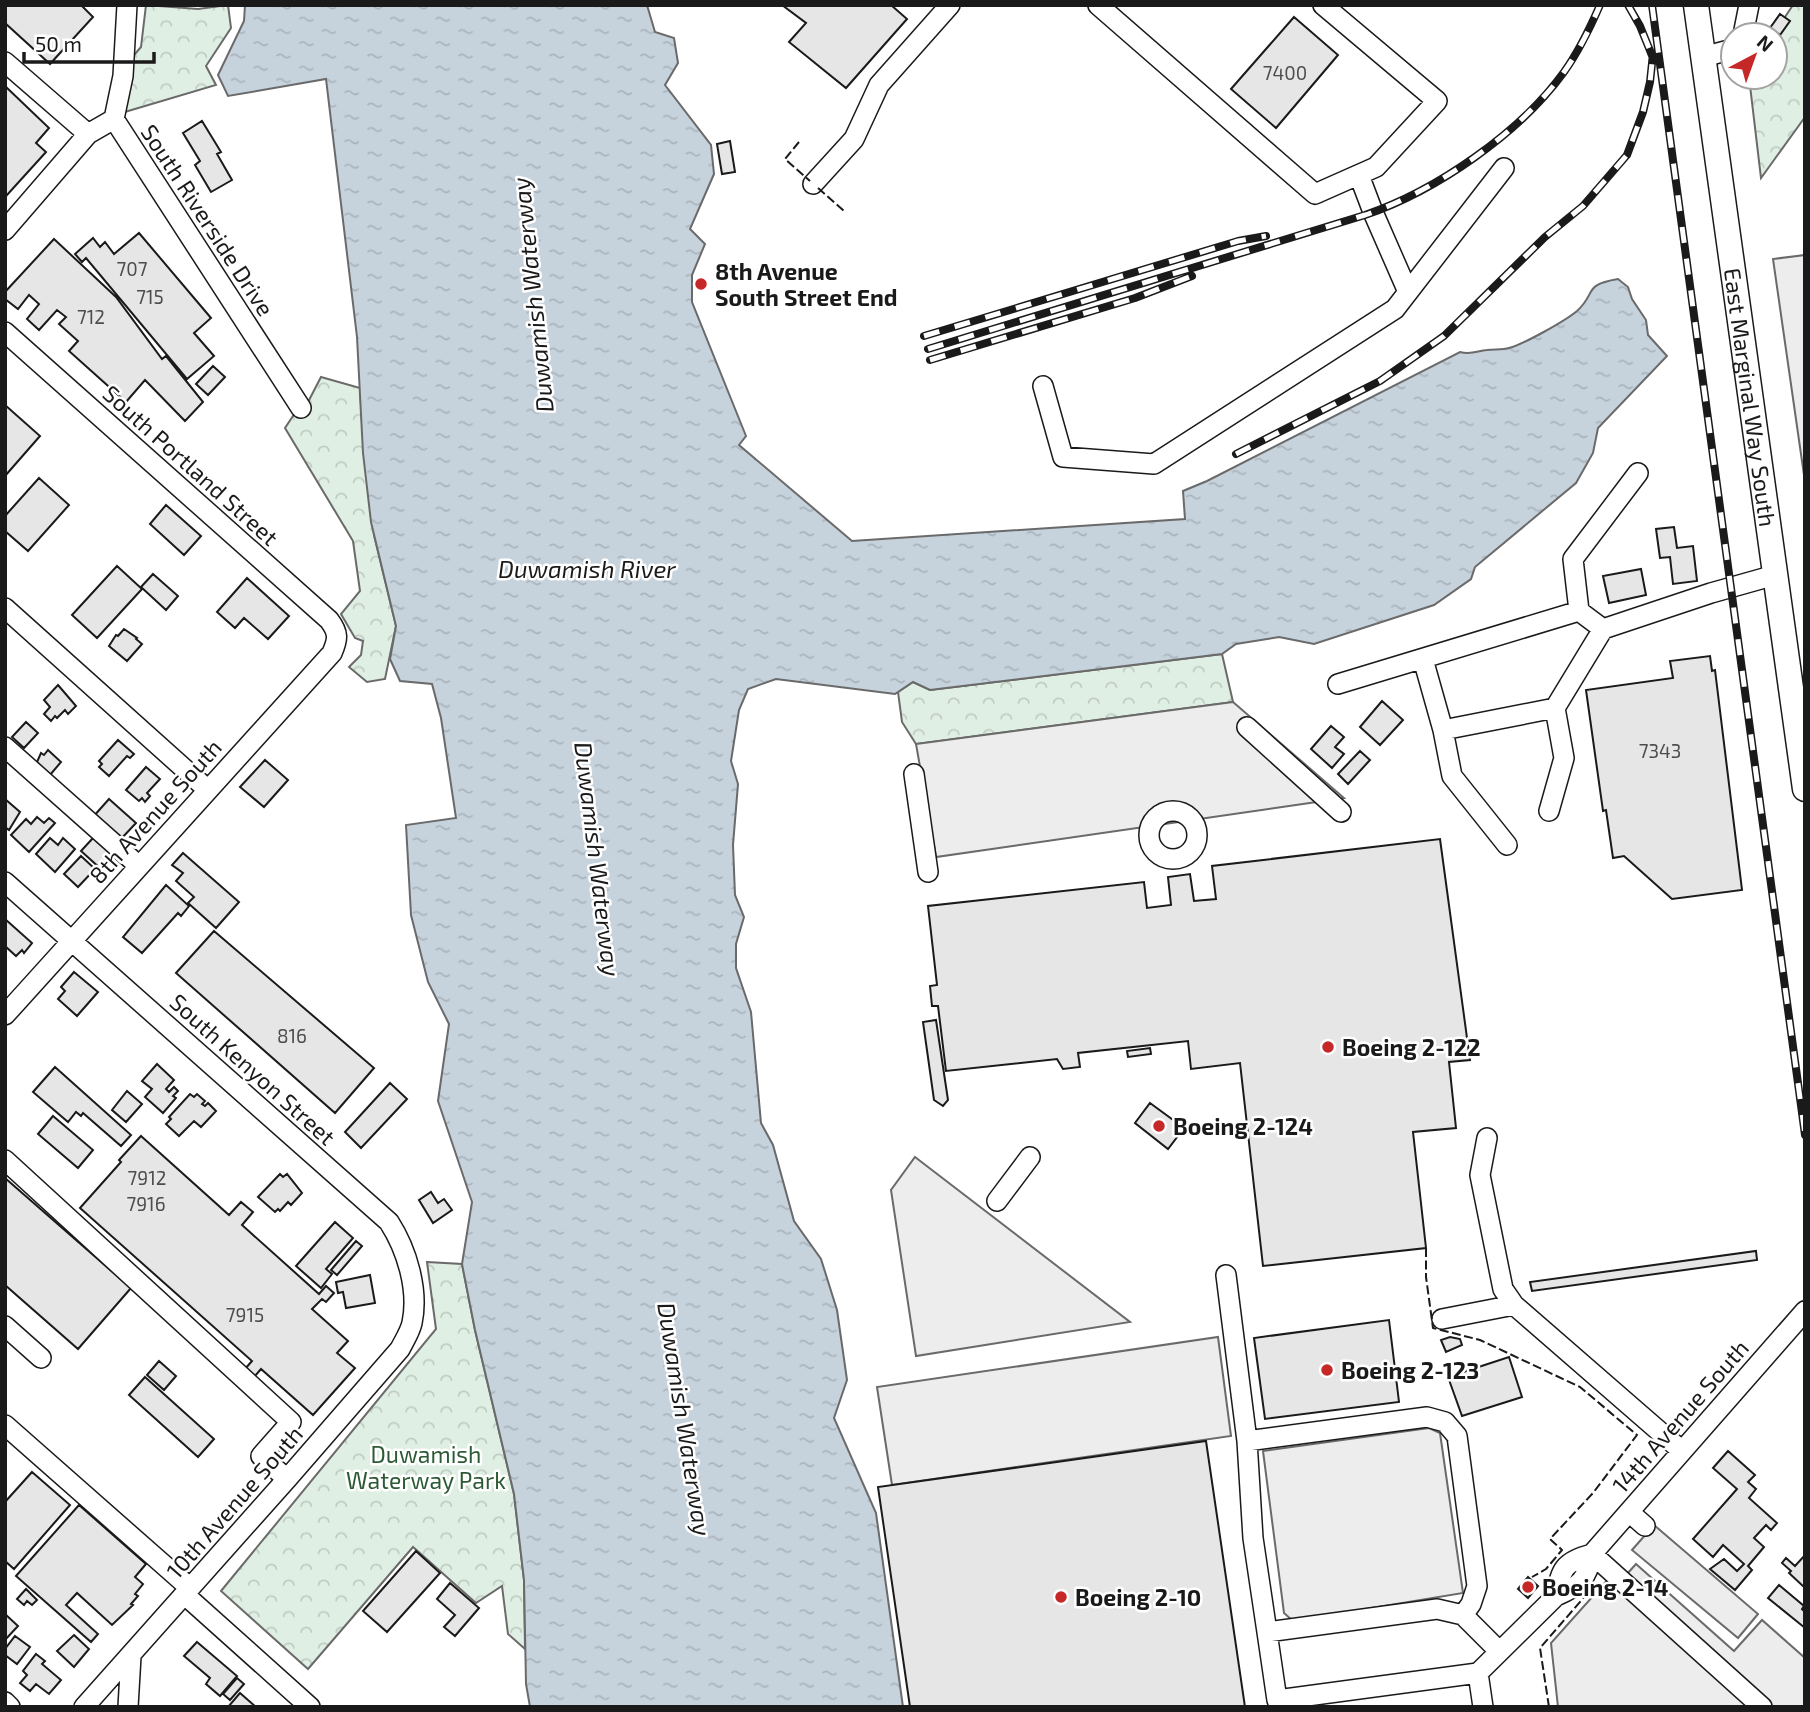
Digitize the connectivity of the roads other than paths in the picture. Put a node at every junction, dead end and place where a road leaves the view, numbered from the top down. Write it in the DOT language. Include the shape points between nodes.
graph roads {
  1 [pos="127,5"];
  2 [pos="950,5"];
  3 [pos="1098,5"];
  4 [pos="1323,5"];
  5 [pos="1696,5"];
  6 [pos="1719,53"];
  7 [pos="1703,57"];
  8 [pos="5,62"];
  9 [pos="114,118"];
  10 [pos="88,134"];
  11 [pos="1504,168"];
  12 [pos="1359,175"];
  13 [pos="813,184"];
  14 [pos="5,230"];
  15 [pos="1408,292"];
  16 [pos="5,332"];
  17 [pos="1043,386"];
  18 [pos="301,408"];
  19 [pos="1638,474"];
  20 [pos="1775,575"];
  21 [pos="5,608"];
  22 [pos="1579,611"];
  23 [pos="1603,629"];
  24 [pos="338,639"];
  25 [pos="1423,659"];
  26 [pos="1338,684"];
  27 [pos="1555,708"];
  28 [pos="1247,727"];
  29 [pos="1443,730"];
  30 [pos="5,747"];
  31 [pos="914,774"];
  32 [pos="1805,789"];
  33 [pos="208,790"];
  34 [pos="1549,811"];
  35 [pos="1341,812"];
  36 [pos="1507,845"];
  37 [pos="139,866"];
  38 [pos="928,872"];
  39 [pos="5,882"];
  40 [pos="71,940"];
  41 [pos="5,1015"];
  42 [pos="1487,1138"];
  43 [pos="1030,1157"];
  44 [pos="5,1160"];
  45 [pos="997,1201"];
  46 [pos="1226,1275"];
  47 [pos="1514,1305"];
  48 [pos="1805,1311"];
  49 [pos="1442,1319"];
  50 [pos="412,1324"];
  51 [pos="5,1326"];
  52 [pos="41,1358"];
  53 [pos="5,1426"];
  54 [pos="1247,1441"];
  55 [pos="1682,1451"];
  56 [pos="287,1479"];
  57 [pos="1629,1512"];
  58 [pos="1645,1526"];
  59 [pos="1592,1553"];
  60 [pos="187,1591"];
  61 [pos="1463,1615"];
  62 [pos="1267,1632"];
  63 [pos="1499,1651"];
  64 [pos="131,1656"];
  65 [pos="1478,1673"];
  66 [pos="5,1702"];
  67 [pos="10,1707"];
  68 [pos="84,1707"];
  69 [pos="128,1707"];
  70 [pos="310,1707"];
  71 [pos="1483,1707"];
  72 [pos="1762,1707"];
  1 -- 9 [label="street, South Riverside Drive" via="123,76"];
  2 -- 13 [label="street" via="879,85 854,139"];
  3 -- 12 [label="street" via="1315,194"];
  4 -- 12 [label="street" via="1437,101 1376,167"];
  5 -- 7 [label="main road, East Marginal Way South"];
  6 -- 7 [label="street"];
  7 -- 20 [label="main road, East Marginal Way South"];
  8 -- 10 [label="street"];
  9 -- 10 [label="street"];
  9 -- 18 [label="street, South Riverside Drive"];
  10 -- 14 [label="street"];
  11 -- 15 [label="street"];
  12 -- 15 [label="street"];
  15 -- 17 [label="street" via="1395,309 1154,464 1063,457"];
  16 -- 24 [label="street, South Portland Street" via="329,620"];
  19 -- 22 [label="street" via="1573,559"];
  20 -- 23 [label="street"];
  20 -- 32 [label="main road, East Marginal Way South"];
  21 -- 33 [label="street"];
  22 -- 23 [label="street"];
  22 -- 25 [label="street"];
  23 -- 27 [label="street"];
  24 -- 33 [label="street, 8th Avenue South" via="332,653"];
  25 -- 26 [label="street"];
  25 -- 29 [label="street"];
  27 -- 29 [label="street"];
  27 -- 34 [label="street" via="1564,758"];
  28 -- 35 [label="street"];
  29 -- 36 [label="street" via="1452,776"];
  30 -- 37 [label="street"];
  31 -- 38 [label="street"];
  33 -- 37 [label="street, 8th Avenue South"];
  37 -- 40 [label="street, 8th Avenue South"];
  39 -- 40 [label="street, South Kenyon Street"];
  40 -- 41 [label="street, 8th Avenue South"];
  40 -- 50 [label="street, South Kenyon Street" via="388,1222 404,1249 413,1290"];
  42 -- 47 [label="street" via="1480,1175 1503,1289"];
  43 -- 45 [label="street"];
  44 -- 56 [label="street" via="292,1422 261,1457"];
  46 -- 54 [label="street"];
  47 -- 49 [label="street"];
  47 -- 55 [label="street"];
  48 -- 55 [label="street, 14th Avenue South"];
  50 -- 56 [label="street, 10th Avenue South" via="400,1349"];
  51 -- 52 [label="street"];
  53 -- 60 [label="street"];
  54 -- 61 [label="street" via="1427,1417 1444,1422 1457,1436 1477,1586"];
  54 -- 62 [label="street" via="1253,1538"];
  55 -- 57 [label="street, 14th Avenue South"];
  56 -- 60 [label="street, 10th Avenue South"];
  57 -- 58 [label="street"];
  57 -- 59 [label="street, 14th Avenue South"];
  59 -- 63 [label="street, 14th Avenue South" via="1572,1559 1560,1573 1556,1596"];
  59 -- 72 [label="street"];
  60 -- 64 [label="street, 10th Avenue South"];
  60 -- 70 [label="street"];
  61 -- 62 [label="street" via="1437,1609"];
  61 -- 63 [label="street"];
  62 -- 65 [label="street" via="1278,1700"];
  63 -- 65 [label="street"];
  64 -- 68 [label="street, 10th Avenue South"];
  64 -- 69 [label="street"];
  65 -- 71 [label="street"];
  66 -- 67 [label="street"];
}
